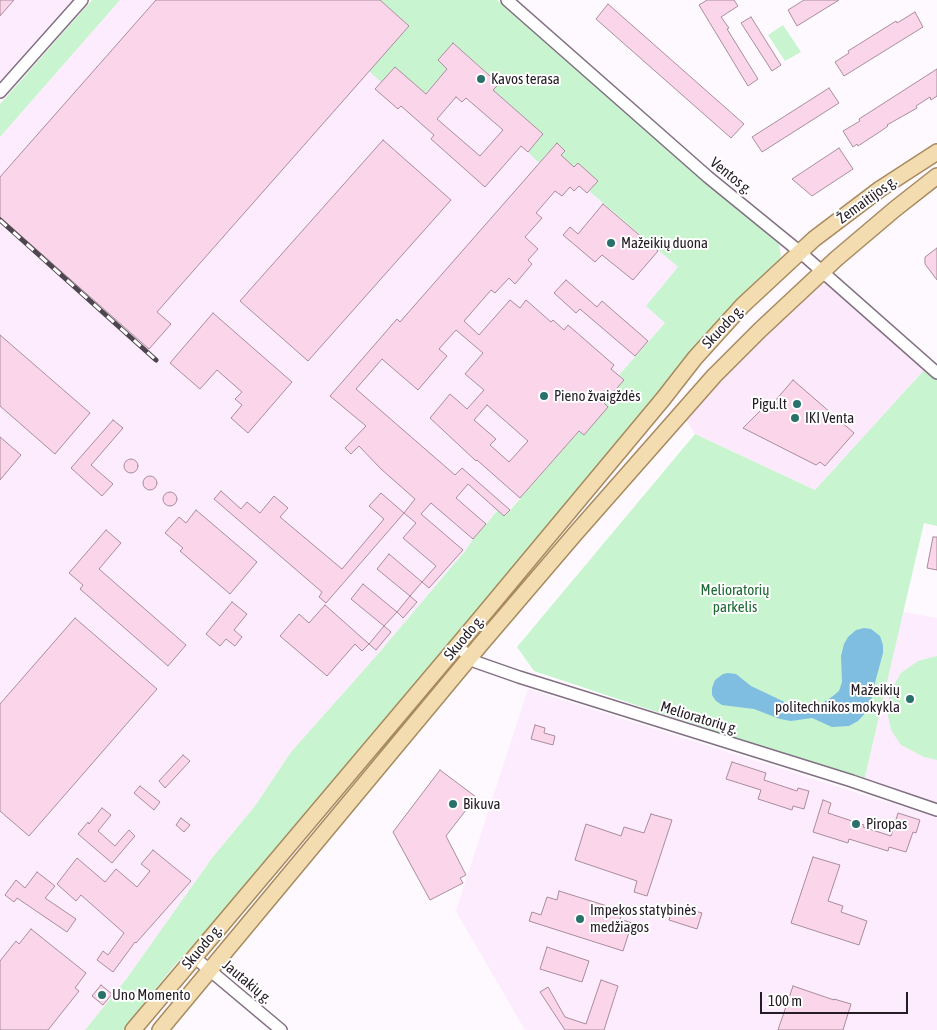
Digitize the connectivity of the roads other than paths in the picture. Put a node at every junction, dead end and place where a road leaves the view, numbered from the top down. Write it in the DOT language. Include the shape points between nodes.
graph roads {
  1 [pos="82,0"];
  2 [pos="507,0"];
  3 [pos="0,92"];
  4 [pos="937,152"];
  5 [pos="937,176"];
  6 [pos="800,252"];
  7 [pos="823,272"];
  8 [pos="937,373"];
  9 [pos="457,646"];
  10 [pos="470,657"];
  11 [pos="937,810"];
  12 [pos="194,957"];
  13 [pos="210,970"];
  14 [pos="133,1030"];
  15 [pos="160,1030"];
  16 [pos="281,1030"];
  1 -- 3 [label="street"];
  2 -- 6 [label="street, Ventos g." via="708,178"];
  4 -- 6 [label="main road, Žemaitijos g." via="880,189"];
  5 -- 7 [label="main road, Žemaitijos g." via="895,208"];
  6 -- 7 [label="street, Ventos g."];
  6 -- 9 [label="main road, Skuodo g." via="695,358"];
  7 -- 8 [label="street, Ventos g."];
  7 -- 10 [label="main road, Skuodo g." via="714,376"];
  9 -- 10 [label="street, Melioratorių g."];
  9 -- 12 [label="main road, Skuodo g."];
  10 -- 11 [label="street, Melioratorių g." via="519,677"];
  10 -- 13 [label="main road, Skuodo g."];
  12 -- 13 [label="street, Jautakių g."];
  12 -- 14 [label="main road, Skuodo g."];
  13 -- 15 [label="main road, Skuodo g."];
  13 -- 16 [label="street, Jautakių g."];
}
